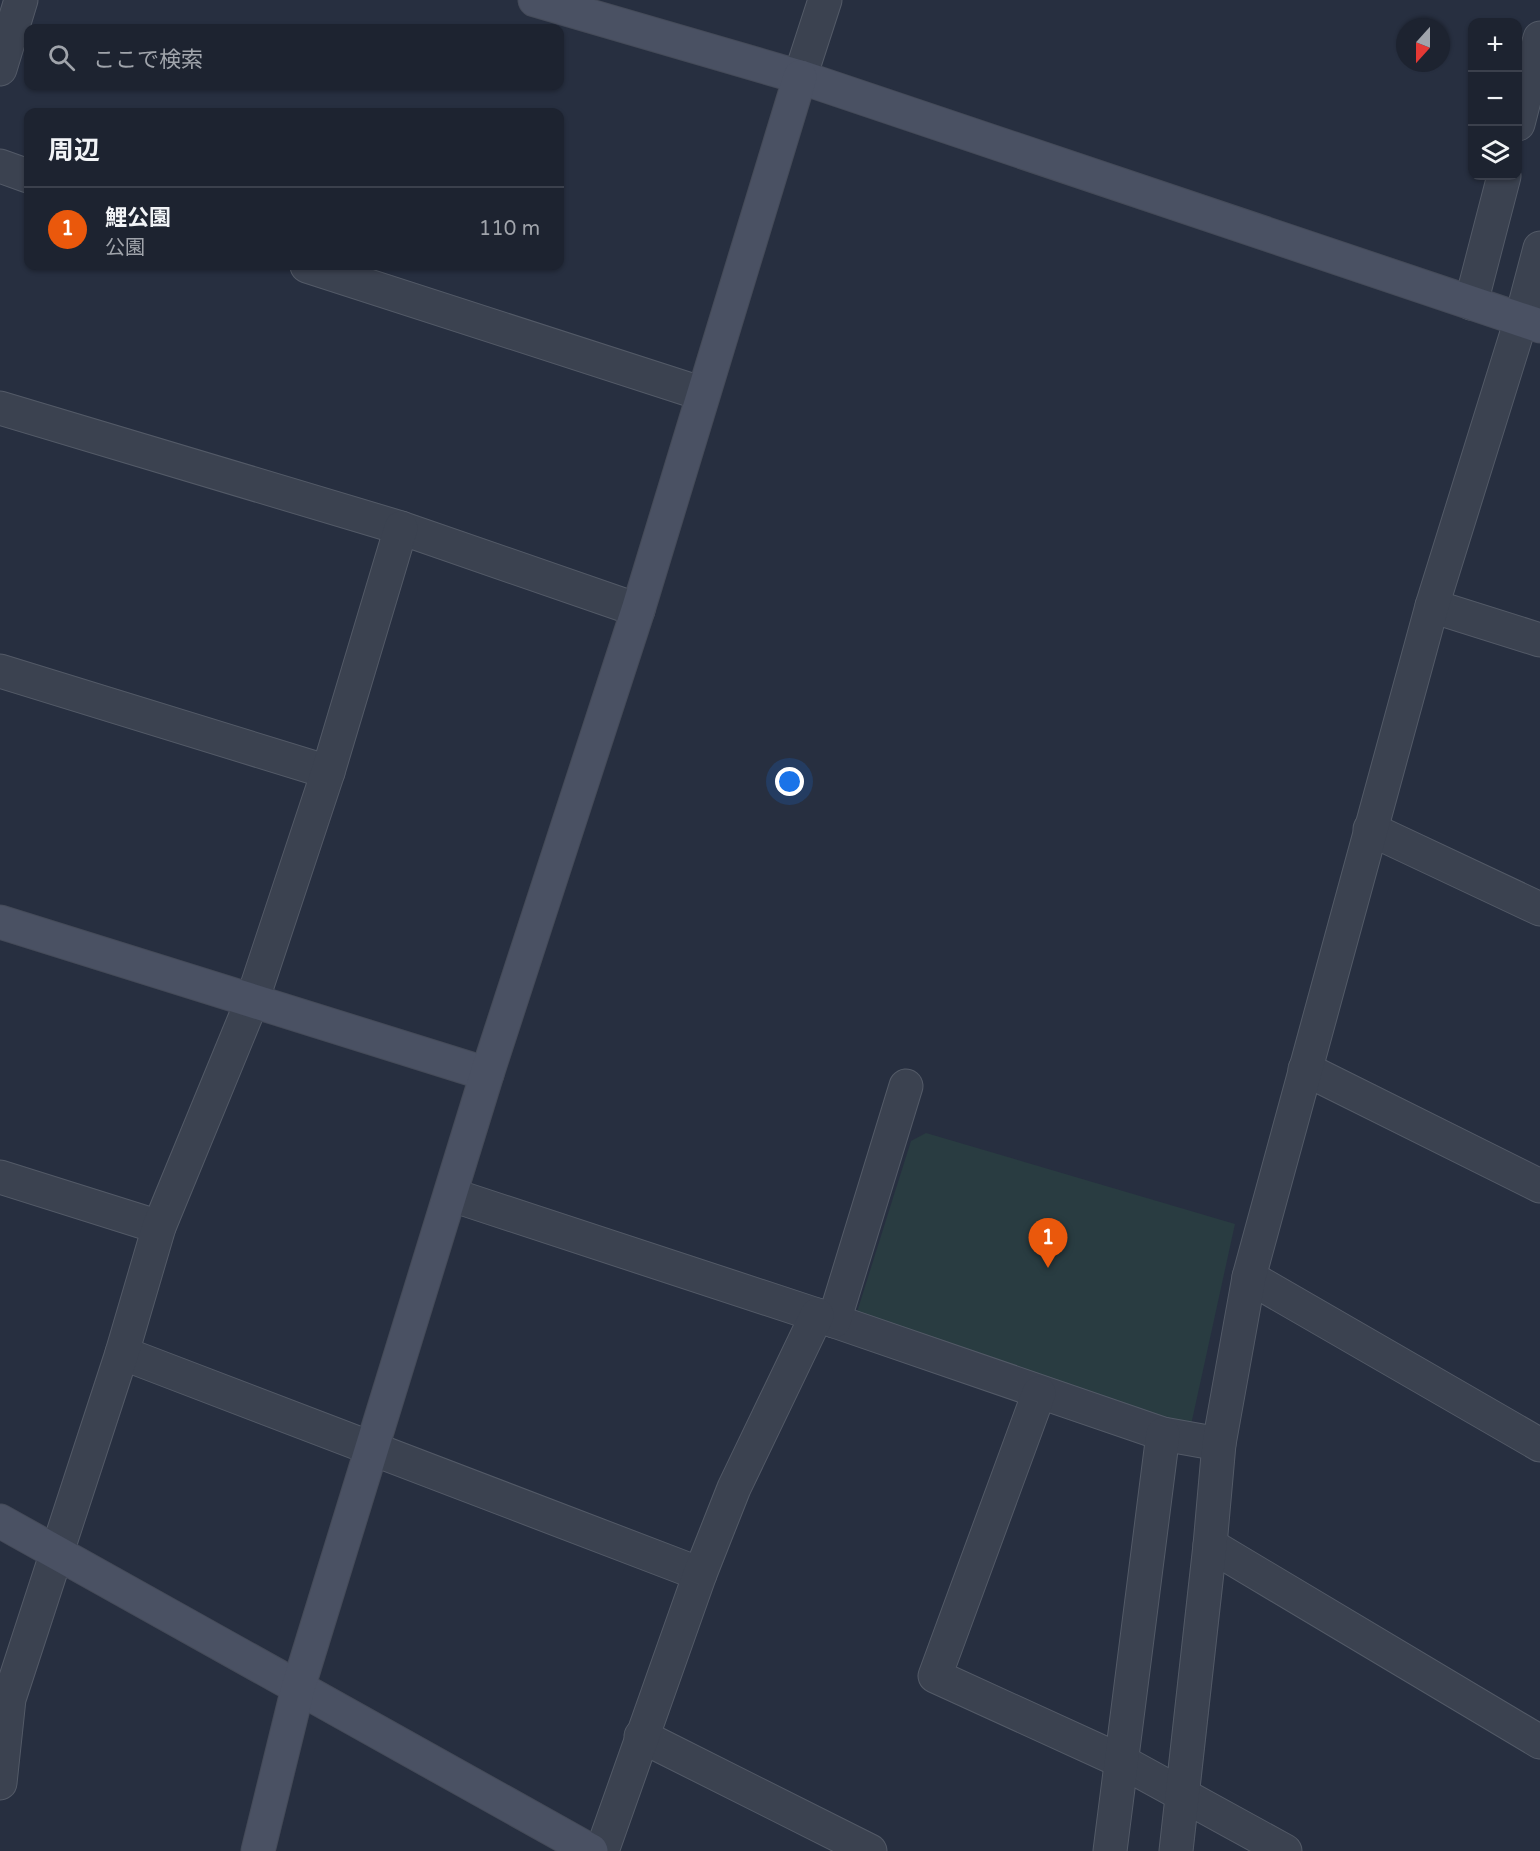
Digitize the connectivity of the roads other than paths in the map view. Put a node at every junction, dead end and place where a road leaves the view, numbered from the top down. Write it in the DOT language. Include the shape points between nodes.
graph roads {
  1 [pos="21,0"];
  2 [pos="535,0"];
  3 [pos="825,0"];
  4 [pos="1540,38"];
  5 [pos="0,69"];
  6 [pos="800,77"];
  7 [pos="1522,108"];
  8 [pos="0,166"];
  9 [pos="24,175"];
  10 [pos="1503,180"];
  11 [pos="1540,248"];
  12 [pos="319,270"];
  13 [pos="1471,303"];
  14 [pos="1531,323"];
  15 [pos="703,394"];
  16 [pos="0,408"];
  17 [pos="401,528"];
  18 [pos="1432,606"];
  19 [pos="638,610"];
  20 [pos="1540,640"];
  21 [pos="0,671"];
  22 [pos="328,772"];
  23 [pos="1370,829"];
  24 [pos="1540,909"];
  25 [pos="0,922"];
  26 [pos="252,1001"];
  27 [pos="1305,1069"];
  28 [pos="487,1074"];
  29 [pos="906,1086"];
  30 [pos="0,1177"];
  31 [pos="1540,1186"];
  32 [pos="452,1195"];
  33 [pos="159,1227"];
  34 [pos="1249,1277"];
  35 [pos="826,1318"];
  36 [pos="122,1353"];
  37 [pos="1039,1393"];
  38 [pos="1163,1434"];
  39 [pos="1219,1444"];
  40 [pos="1540,1444"];
  41 [pos="372,1451"];
  42 [pos="0,1521"];
  43 [pos="1210,1545"];
  44 [pos="56,1553"];
  45 [pos="700,1574"];
  46 [pos="298,1688"];
  47 [pos="641,1736"];
  48 [pos="1540,1742"];
  49 [pos="1121,1761"];
  50 [pos="0,1783"];
  51 [pos="1182,1794"];
  52 [pos="258,1851"];
  53 [pos="591,1851"];
  54 [pos="602,1851"];
  55 [pos="870,1851"];
  56 [pos="1110,1851"];
  57 [pos="1176,1851"];
  58 [pos="1285,1851"];
  1 -- 5 [label="street"];
  2 -- 6 [label="street"];
  3 -- 6 [label="street"];
  4 -- 7 [label="street"];
  6 -- 13 [label="street"];
  6 -- 15 [label="street"];
  8 -- 9 [label="street"];
  10 -- 13 [label="street"];
  11 -- 14 [label="street"];
  12 -- 15 [label="street"];
  13 -- 14 [label="street"];
  14 -- 18 [label="street"];
  15 -- 19 [label="street"];
  16 -- 17 [label="street"];
  17 -- 19 [label="street"];
  17 -- 22 [label="street"];
  18 -- 20 [label="street"];
  18 -- 23 [label="street"];
  19 -- 28 [label="street"];
  21 -- 22 [label="street"];
  22 -- 26 [label="street"];
  23 -- 24 [label="street"];
  23 -- 27 [label="street"];
  25 -- 26 [label="street"];
  26 -- 28 [label="street"];
  26 -- 33 [label="street"];
  27 -- 31 [label="street"];
  27 -- 34 [label="street"];
  28 -- 32 [label="street"];
  29 -- 35 [label="street"];
  30 -- 33 [label="street"];
  32 -- 35 [label="street"];
  32 -- 41 [label="street"];
  33 -- 36 [label="street"];
  34 -- 39 [label="street"];
  34 -- 40 [label="street"];
  35 -- 37 [label="street"];
  35 -- 45 [label="street" via="734,1488"];
  36 -- 41 [label="street"];
  36 -- 44 [label="street"];
  37 -- 38 [label="street"];
  37 -- 49 [label="street" via="935,1676"];
  38 -- 39 [label="street"];
  38 -- 49 [label="street"];
  39 -- 43 [label="street"];
  41 -- 45 [label="street"];
  41 -- 46 [label="street"];
  42 -- 44 [label="street"];
  43 -- 48 [label="street"];
  43 -- 51 [label="street"];
  44 -- 46 [label="street"];
  44 -- 50 [label="street" via="9,1699"];
  45 -- 47 [label="street"];
  46 -- 52 [label="street"];
  46 -- 53 [label="street"];
  47 -- 54 [label="street"];
  47 -- 55 [label="street"];
  49 -- 51 [label="street"];
  49 -- 56 [label="street"];
  51 -- 57 [label="street"];
  51 -- 58 [label="street"];
}
